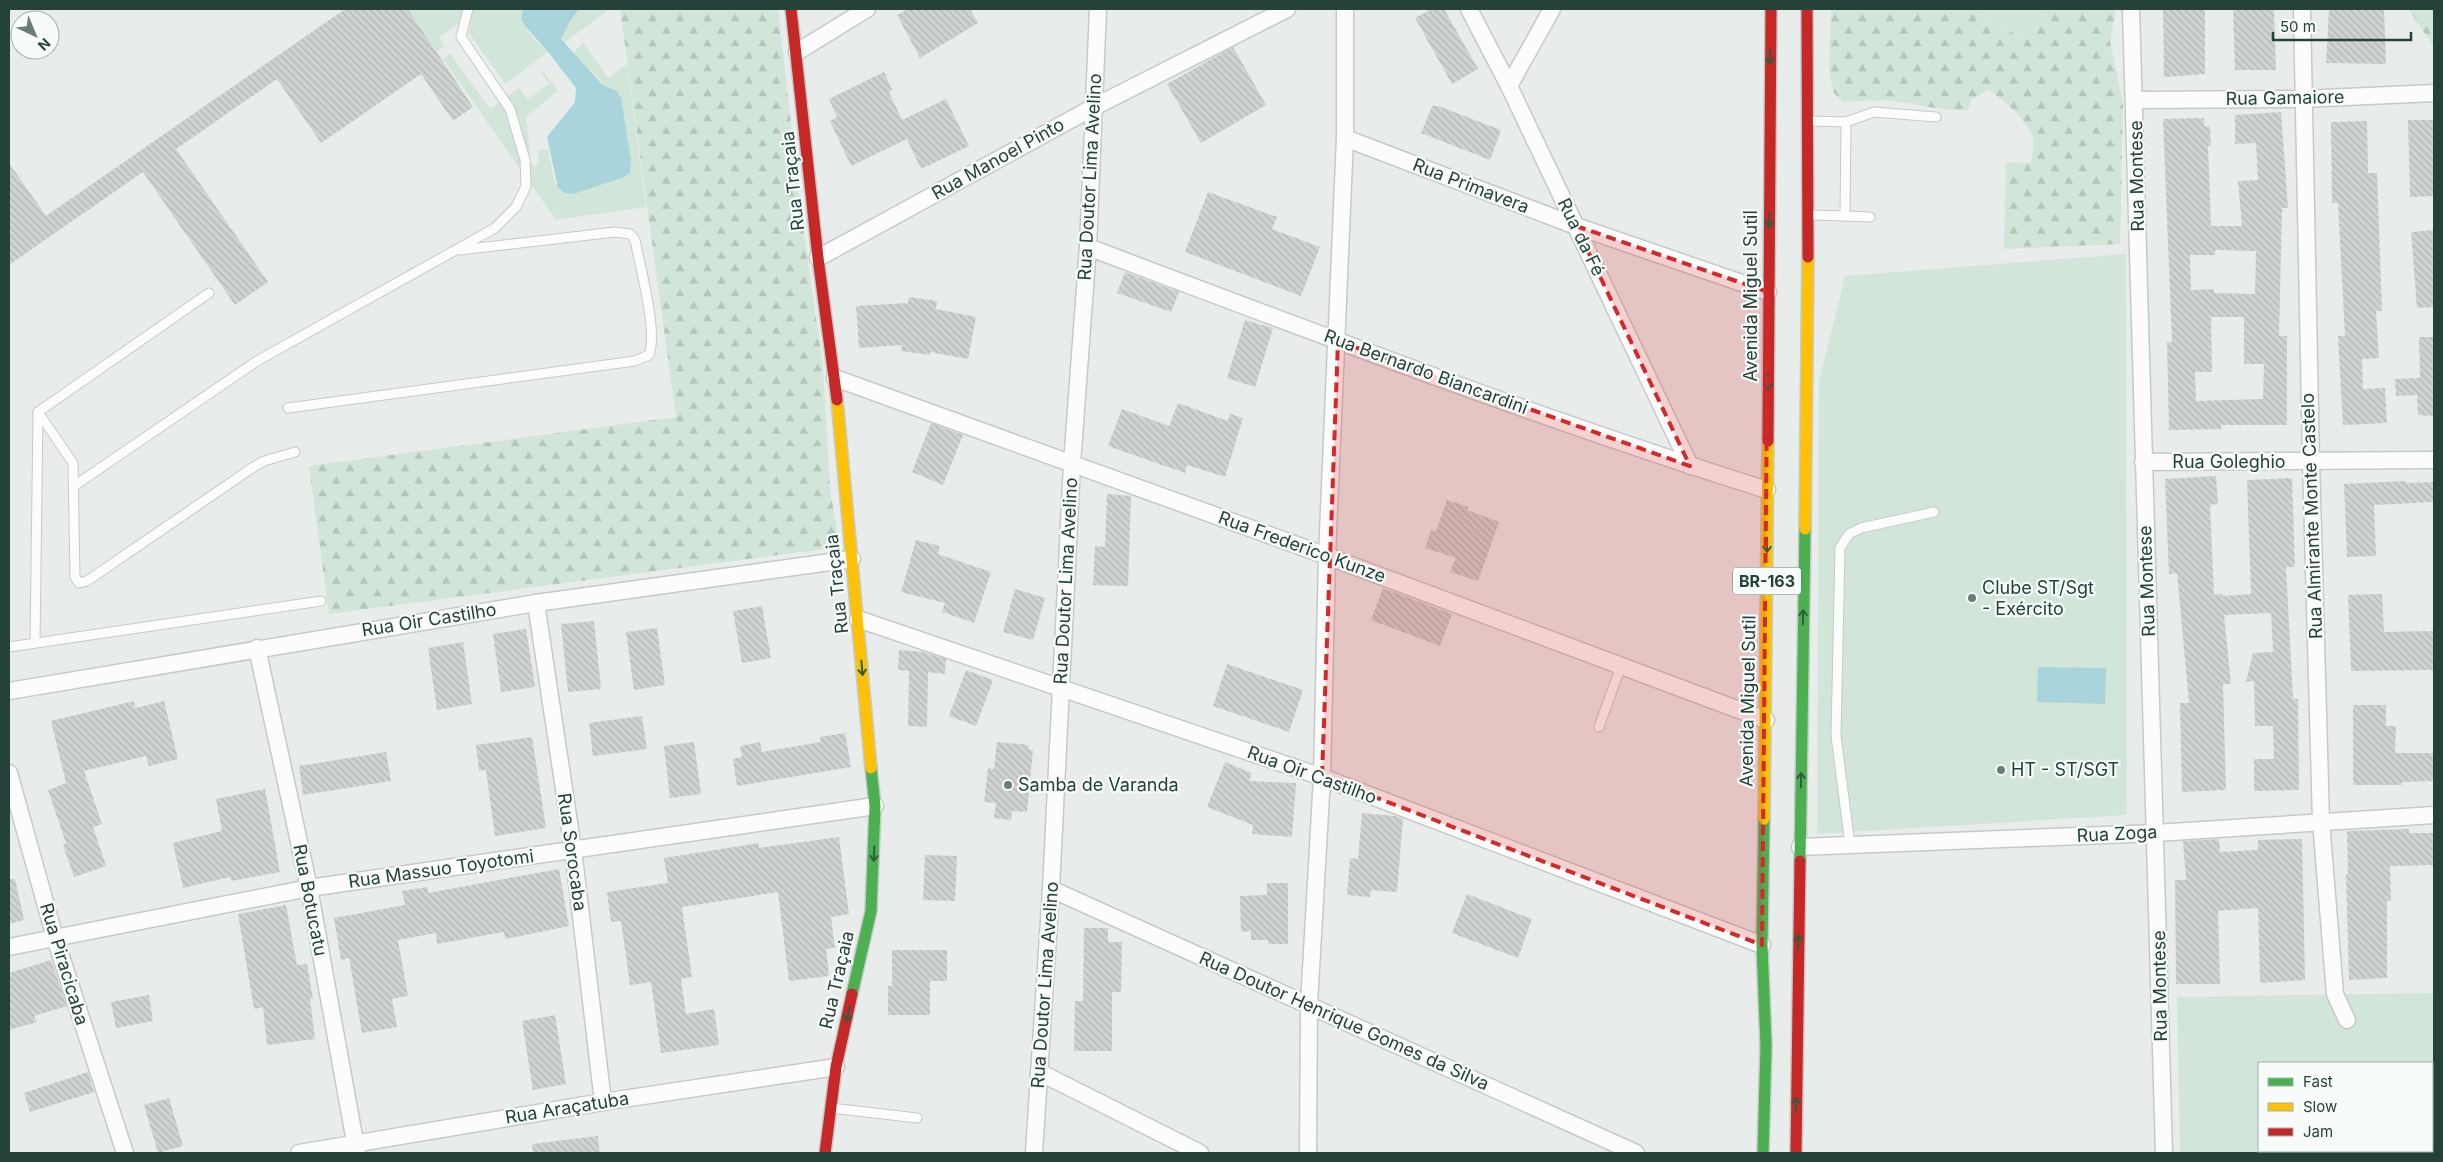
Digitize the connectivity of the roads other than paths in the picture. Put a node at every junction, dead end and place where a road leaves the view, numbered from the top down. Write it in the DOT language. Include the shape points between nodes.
graph roads {
  1 [pos="468,9"];
  2 [pos="791,9"];
  3 [pos="866,9"];
  4 [pos="1098,9"];
  5 [pos="1287,9"];
  6 [pos="1346,9"];
  7 [pos="1469,9"];
  8 [pos="1552,9"];
  9 [pos="1771,9"];
  10 [pos="1807,9"];
  11 [pos="2131,9"];
  12 [pos="2302,9"];
  13 [pos="797,52"];
  14 [pos="1509,86"];
  15 [pos="2434,93"];
  16 [pos="2302,99"];
  17 [pos="2135,100"];
  18 [pos="1092,108"];
  19 [pos="1936,117"];
  20 [pos="1807,121"];
  21 [pos="1846,122"];
  22 [pos="1344,138"];
  23 [pos="1808,215"];
  24 [pos="1845,216"];
  25 [pos="1870,217"];
  26 [pos="1576,226"];
  27 [pos="1088,247"];
  28 [pos="454,251"];
  29 [pos="818,258"];
  30 [pos="1768,292"];
  31 [pos="209,293"];
  32 [pos="1338,341"];
  33 [pos="836,378"];
  34 [pos="288,408"];
  35 [pos="38,412"];
  36 [pos="295,452"];
  37 [pos="2434,460"];
  38 [pos="2311,461"];
  39 [pos="2143,462"];
  40 [pos="1072,464"];
  41 [pos="1690,466"];
  42 [pos="74,486"];
  43 [pos="1768,490"];
  44 [pos="1934,512"];
  45 [pos="1327,556"];
  46 [pos="852,559"];
  47 [pos="321,601"];
  48 [pos="536,603"];
  49 [pos="858,619"];
  50 [pos="35,643"];
  51 [pos="9,647"];
  52 [pos="257,648"];
  53 [pos="1621,666"];
  54 [pos="1060,687"];
  55 [pos="9,690"];
  56 [pos="1766,720"];
  57 [pos="1599,727"];
  58 [pos="9,773"];
  59 [pos="1322,778"];
  60 [pos="875,806"];
  61 [pos="2434,815"];
  62 [pos="2321,821"];
  63 [pos="2156,833"];
  64 [pos="1850,845"];
  65 [pos="1800,847"];
  66 [pos="573,850"];
  67 [pos="309,888"];
  68 [pos="1051,889"];
  69 [pos="55,938"];
  70 [pos="1762,945"];
  71 [pos="9,947"];
  72 [pos="1309,1004"];
  73 [pos="2348,1020"];
  74 [pos="836,1067"];
  75 [pos="1039,1072"];
  76 [pos="603,1102"];
  77 [pos="830,1108"];
  78 [pos="917,1118"];
  79 [pos="356,1148"];
  80 [pos="125,1153"];
  81 [pos="299,1153"];
  82 [pos="825,1153"];
  83 [pos="1034,1153"];
  84 [pos="1200,1153"];
  85 [pos="1308,1153"];
  86 [pos="1636,1153"];
  87 [pos="1763,1153"];
  88 [pos="1796,1153"];
  89 [pos="2164,1153"];
  1 -- 28 [label="lane" via="462,37 510,109 525,160 526,186 516,207 495,228"];
  2 -- 13 [label="main road, Rua Traçaia"];
  3 -- 13 [label="street"];
  4 -- 18 [label="street, Rua Doutor Lima Avelino"];
  5 -- 18 [label="street, Rua Manoel Pinto"];
  6 -- 22 [label="street"];
  7 -- 14 [label="street, Rua da Fé"];
  8 -- 14 [label="street"];
  9 -- 30 [label="main road, Avenida Miguel Sutil / BR-163, one-way"];
  10 -- 20 [label="main road, BR-163"];
  11 -- 17 [label="street, Rua Montese"];
  12 -- 16 [label="street, Rua Almirante Monte Castelo"];
  13 -- 29 [label="main road, Rua Traçaia"];
  14 -- 26 [label="street, Rua da Fé"];
  15 -- 16 [label="street, Rua Gamaiore"];
  16 -- 17 [label="street, Rua Gamaiore"];
  16 -- 38 [label="street, Rua Almirante Monte Castelo"];
  17 -- 39 [label="street, Rua Montese"];
  18 -- 27 [label="street, Rua Doutor Lima Avelino"];
  18 -- 29 [label="street, Rua Manoel Pinto"];
  19 -- 21 [label="lane" via="1874,112"];
  20 -- 21 [label="lane"];
  20 -- 23 [label="main road, BR-163"];
  21 -- 24 [label="lane"];
  22 -- 26 [label="street, Rua Primavera"];
  22 -- 32 [label="street"];
  23 -- 24 [label="lane"];
  65 -- 23 [label="main road, BR-163, one-way"];
  24 -- 25 [label="lane"];
  26 -- 30 [label="street, Rua Primavera"];
  26 -- 41 [label="street, Rua da Fé"];
  27 -- 32 [label="street, Rua Bernardo Biancardini"];
  27 -- 40 [label="street, Rua Doutor Lima Avelino"];
  28 -- 34 [label="lane" via="615,232 630,234 635,240 648,310 652,346 649,355 635,361"];
  28 -- 42 [label="lane" via="257,361"];
  29 -- 33 [label="main road, Rua Traçaia"];
  30 -- 43 [label="main road, Avenida Miguel Sutil / BR-163, one-way"];
  31 -- 35 [label="lane"];
  32 -- 41 [label="street, Rua Bernardo Biancardini"];
  32 -- 45 [label="street"];
  33 -- 40 [label="street, Rua Frederico Kunze"];
  33 -- 46 [label="main road, Rua Traçaia"];
  35 -- 42 [label="lane" via="73,463"];
  35 -- 50 [label="lane"];
  36 -- 42 [label="lane" via="255,466 79,584 75,577"];
  37 -- 38 [label="street, Rua Goleghio"];
  38 -- 39 [label="street, Rua Goleghio"];
  38 -- 62 [label="street, Rua Almirante Monte Castelo"];
  39 -- 63 [label="street, Rua Montese"];
  40 -- 45 [label="street, Rua Frederico Kunze"];
  40 -- 54 [label="street, Rua Doutor Lima Avelino"];
  41 -- 43 [label="street, Rua Bernardo Biancardini"];
  43 -- 56 [label="main road, Avenida Miguel Sutil / BR-163, one-way"];
  44 -- 64 [label="lane" via="1860,528 1849,534 1840,548 1836,736"];
  45 -- 53 [label="street, Rua Frederico Kunze"];
  45 -- 59 [label="street"];
  46 -- 48 [label="street, Rua Oir Castilho"];
  46 -- 49 [label="main road, Rua Traçaia"];
  47 -- 50 [label="lane"];
  48 -- 52 [label="street, Rua Oir Castilho"];
  48 -- 66 [label="street, Rua Sorocaba"];
  49 -- 54 [label="street, Rua Oir Castilho"];
  49 -- 60 [label="main road, Rua Traçaia, one-way"];
  50 -- 51 [label="lane"];
  52 -- 55 [label="street, Rua Oir Castilho"];
  52 -- 67 [label="street, Rua Botucatu"];
  53 -- 56 [label="street, Rua Frederico Kunze"];
  53 -- 57 [label="lane"];
  54 -- 59 [label="street, Rua Oir Castilho"];
  54 -- 68 [label="street, Rua Doutor Lima Avelino"];
  56 -- 70 [label="main road, Avenida Miguel Sutil / BR-163"];
  58 -- 69 [label="street, Rua Piracicaba"];
  59 -- 70 [label="street, Rua Oir Castilho"];
  59 -- 72 [label="street"];
  60 -- 66 [label="street, Rua Massuo Toyotomi"];
  60 -- 74 [label="main road, Rua Traçaia, one-way" via="871,911"];
  61 -- 62 [label="street, Rua Zoga"];
  62 -- 63 [label="street, Rua Zoga"];
  62 -- 73 [label="street, Rua Almirante Monte Castelo" via="2335,994"];
  63 -- 64 [label="street, Rua Zoga"];
  63 -- 89 [label="street, Rua Montese"];
  64 -- 65 [label="street, Rua Zoga"];
  88 -- 65 [label="main road, BR-163, one-way"];
  66 -- 67 [label="street, Rua Massuo Toyotomi"];
  66 -- 76 [label="street, Rua Sorocaba"];
  67 -- 69 [label="street, Rua Massuo Toyotomi"];
  67 -- 79 [label="street, Rua Botucatu"];
  68 -- 72 [label="street, Rua Doutor Henrique Gomes da Silva"];
  68 -- 75 [label="street, Rua Doutor Lima Avelino"];
  69 -- 71 [label="street, Rua Massuo Toyotomi"];
  69 -- 80 [label="street, Rua Piracicaba"];
  70 -- 87 [label="main road, Avenida Miguel Sutil / BR-163" via="1766,1046"];
  72 -- 85 [label="street"];
  72 -- 86 [label="street, Rua Doutor Henrique Gomes da Silva"];
  74 -- 76 [label="street, Rua Araçatuba"];
  74 -- 77 [label="main road, Rua Traçaia"];
  75 -- 83 [label="street, Rua Doutor Lima Avelino"];
  75 -- 84 [label="street"];
  76 -- 79 [label="street, Rua Araçatuba"];
  77 -- 78 [label="lane"];
  77 -- 82 [label="main road, Rua Traçaia"];
  79 -- 81 [label="street, Rua Araçatuba"];
}
